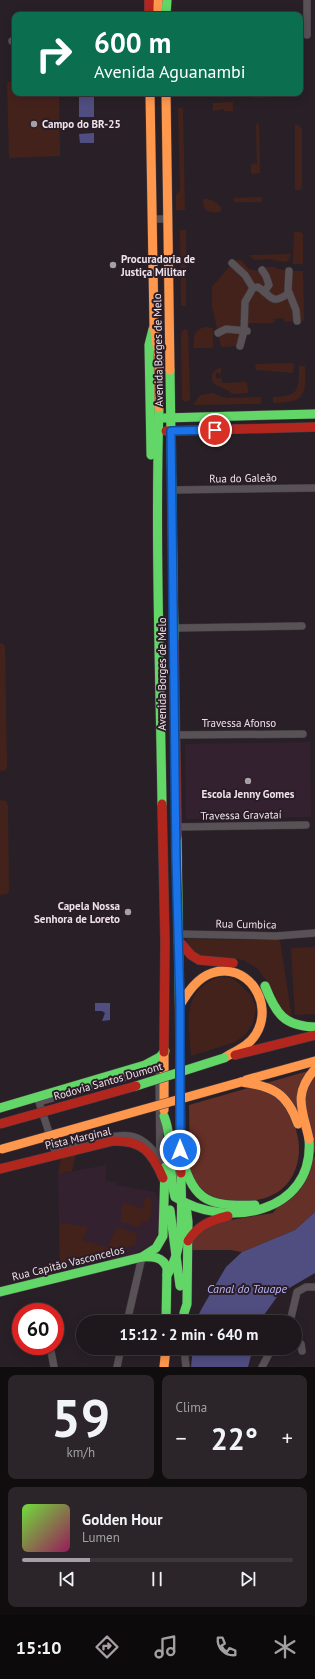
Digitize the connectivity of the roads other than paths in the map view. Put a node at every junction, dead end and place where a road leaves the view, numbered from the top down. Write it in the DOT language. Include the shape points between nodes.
graph roads {
  1 [pos="149,0"];
  2 [pos="158,0"];
  3 [pos="167,0"];
  4 [pos="307,0"];
  5 [pos="149,12"];
  6 [pos="157,12"];
  7 [pos="166,12"];
  8 [pos="307,35"];
  9 [pos="150,96"];
  10 [pos="166,96"];
  11 [pos="151,127"];
  12 [pos="167,154"];
  13 [pos="152,168"];
  14 [pos="168,200"];
  15 [pos="152,219"];
  16 [pos="168,219"];
  17 [pos="232,263"];
  18 [pos="262,270"];
  19 [pos="289,271"];
  20 [pos="253,288"];
  21 [pos="264,292"];
  22 [pos="289,293"];
  23 [pos="297,321"];
  24 [pos="154,325"];
  25 [pos="245,331"];
  26 [pos="218,333"];
  27 [pos="240,346"];
  28 [pos="315,414"];
  29 [pos="159,418"];
  30 [pos="171,418"];
  31 [pos="315,427"];
  32 [pos="159,431"];
  33 [pos="171,431"];
  34 [pos="315,488"];
  35 [pos="172,490"];
  36 [pos="157,535"];
  37 [pos="173,573"];
  38 [pos="158,592"];
  39 [pos="174,624"];
  40 [pos="302,626"];
  41 [pos="161,730"];
  42 [pos="303,734"];
  43 [pos="175,735"];
  44 [pos="175,764"];
  45 [pos="306,825"];
  46 [pos="176,827"];
  47 [pos="315,934"];
  48 [pos="178,937"];
  49 [pos="265,1000"];
  50 [pos="180,1005"];
  51 [pos="315,1027"];
  52 [pos="315,1035"];
  53 [pos="165,1051"];
  54 [pos="224,1058"];
  55 [pos="315,1061"];
  56 [pos="315,1069"];
  57 [pos="241,1082"];
  58 [pos="0,1108"];
  59 [pos="298,1110"];
  60 [pos="164,1116"];
  61 [pos="0,1124"];
  62 [pos="1,1150"];
  63 [pos="180,1150"];
  64 [pos="160,1160"];
  65 [pos="0,1169"];
  66 [pos="165,1182"];
  67 [pos="165,1199"];
  68 [pos="184,1203"];
  69 [pos="231,1215"];
  70 [pos="188,1241"];
  71 [pos="178,1252"];
  72 [pos="142,1257"];
  73 [pos="167,1275"];
  74 [pos="315,1287"];
  75 [pos="0,1292"];
  76 [pos="129,1315"];
  77 [pos="166,1315"];
  78 [pos="183,1315"];
  79 [pos="185,1315"];
  80 [pos="292,1315"];
  81 [pos="52,1355"];
  82 [pos="120,1355"];
  83 [pos="165,1355"];
  84 [pos="185,1355"];
  85 [pos="268,1355"];
  86 [pos="54,1367"];
  87 [pos="117,1367"];
  88 [pos="164,1367"];
  89 [pos="186,1367"];
  90 [pos="262,1367"];
  1 -- 5 [label="main road"];
  2 -- 6 [label="main road"];
  3 -- 7 [label="main road"];
  4 -- 8 [label="street"];
  9 -- 11 [label="main road, Avenida Borges de Melo"];
  10 -- 12 [label="main road, Avenida Borges de Melo"];
  11 -- 12 [label="main road" via="158,154 163,158"];
  11 -- 13 [label="main road, Avenida Borges de Melo"];
  12 -- 14 [label="main road, Avenida Borges de Melo"];
  13 -- 14 [label="main road" via="158,168 162,172"];
  13 -- 15 [label="main road, Avenida Borges de Melo"];
  14 -- 16 [label="main road, Avenida Borges de Melo"];
  15 -- 16 [label="street"];
  15 -- 24 [label="main road, Avenida Borges de Melo"];
  16 -- 30 [label="main road, Avenida Borges de Melo"];
  17 -- 20 [label="street" via="245,275"];
  18 -- 21 [label="street" via="269,285"];
  19 -- 22 [label="street"];
  20 -- 21 [label="street" via="258,287"];
  20 -- 25 [label="street" via="245,302"];
  21 -- 22 [label="street" via="274,300"];
  22 -- 23 [label="street" via="296,310"];
  24 -- 29 [label="main road, Avenida Borges de Melo" via="158,345"];
  24 -- 36 [label="main road, Avenida Borges de Melo" via="149,345 150,448"];
  25 -- 26 [label="street" via="226,329"];
  25 -- 27 [label="street"];
  28 -- 30 [label="main road"];
  29 -- 30 [label="main road"];
  29 -- 32 [label="main road, Avenida Borges de Melo"];
  30 -- 33 [label="main road, Avenida Borges de Melo"];
  31 -- 33 [label="main road"];
  32 -- 33 [label="main road"];
  32 -- 36 [label="main road, Avenida Borges de Melo"];
  33 -- 35 [label="main road, Avenida Borges de Melo"];
  34 -- 35 [label="street, Rua do Galeão"];
  35 -- 37 [label="main road, Avenida Borges de Melo"];
  36 -- 37 [label="main road" via="163,572 168,576"];
  36 -- 38 [label="main road, Avenida Borges de Melo"];
  37 -- 39 [label="main road, Avenida Borges de Melo"];
  38 -- 39 [label="main road" via="159,588 165,588"];
  38 -- 41 [label="main road, Avenida Borges de Melo"];
  39 -- 40 [label="street"];
  39 -- 43 [label="main road, Avenida Borges de Melo"];
  41 -- 44 [label="main road" via="168,738"];
  41 -- 53 [label="main road, Avenida Borges de Melo"];
  42 -- 43 [label="street, Travessa Afonso"];
  43 -- 44 [label="main road, Avenida Borges de Melo"];
  44 -- 46 [label="main road, Avenida Borges de Melo"];
  45 -- 46 [label="street, Travessa Gravataí"];
  46 -- 48 [label="main road, Avenida Borges de Melo"];
  47 -- 48 [label="street, Rua Cumbica"];
  48 -- 49 [label="main road" via="192,956 199,960 232,963 248,970 264,984"];
  48 -- 50 [label="main road, Avenida Borges de Melo"];
  49 -- 50 [label="main road" via="245,978 228,970 218,971 199,980"];
  49 -- 51 [label="main road" via="287,1021 296,1025"];
  49 -- 54 [label="main road" via="257,1034"];
  50 -- 63 [label="main road, Avenida Borges de Melo"];
  52 -- 54 [label="main road, Rodovia Santos Dumont"];
  53 -- 58 [label="main road" via="160,1057 145,1065"];
  53 -- 60 [label="main road, Avenida Borges de Melo"];
  54 -- 61 [label="main road, Rodovia Santos Dumont, bridge"];
  55 -- 57 [label="main road"];
  56 -- 59 [label="main road" via="307,1076 302,1088"];
  57 -- 59 [label="main road" via="257,1083 277,1091"];
  57 -- 62 [label="main road, bridge"];
  59 -- 63 [label="main road" via="302,1166 298,1177 287,1191 267,1203 238,1205 219,1203 206,1198 193,1189"];
  59 -- 69 [label="main road" via="310,1142 311,1153 307,1172 298,1189 284,1202 270,1209"];
  60 -- 66 [label="main road, Avenida Borges de Melo"];
  60 -- 68 [label="main road" via="170,1131 173,1192 175,1197"];
  63 -- 68 [label="main road"];
  64 -- 64 [label="street" via="150,1146 130,1136 112,1137 55,1151 39,1102 159,1068"];
  65 -- 66 [label="main road, Pista Marginal" via="123,1140 137,1143 149,1152"];
  66 -- 67 [label="main road, Avenida Borges de Melo"];
  67 -- 71 [label="main road" via="170,1209 173,1237"];
  67 -- 72 [label="main road, Avenida Borges de Melo" via="163,1236 156,1248"];
  68 -- 69 [label="main road"];
  68 -- 70 [label="main road"];
  68 -- 71 [label="main road"];
  69 -- 70 [label="main road" via="206,1222"];
  70 -- 79 [label="main road"];
  71 -- 73 [label="main road"];
  71 -- 78 [label="main road" via="180,1304"];
  72 -- 73 [label="main road" via="156,1257 164,1261"];
  72 -- 75 [label="main road, Rua Capitão Vasconcelos"];
  72 -- 76 [label="street"];
  73 -- 77 [label="main road"];
  74 -- 80 [label="street" via="306,1287 297,1292"];
  81 -- 86 [label="street"];
  82 -- 87 [label="street"];
  83 -- 88 [label="main road"];
  84 -- 89 [label="street"];
  85 -- 90 [label="street"];
}
